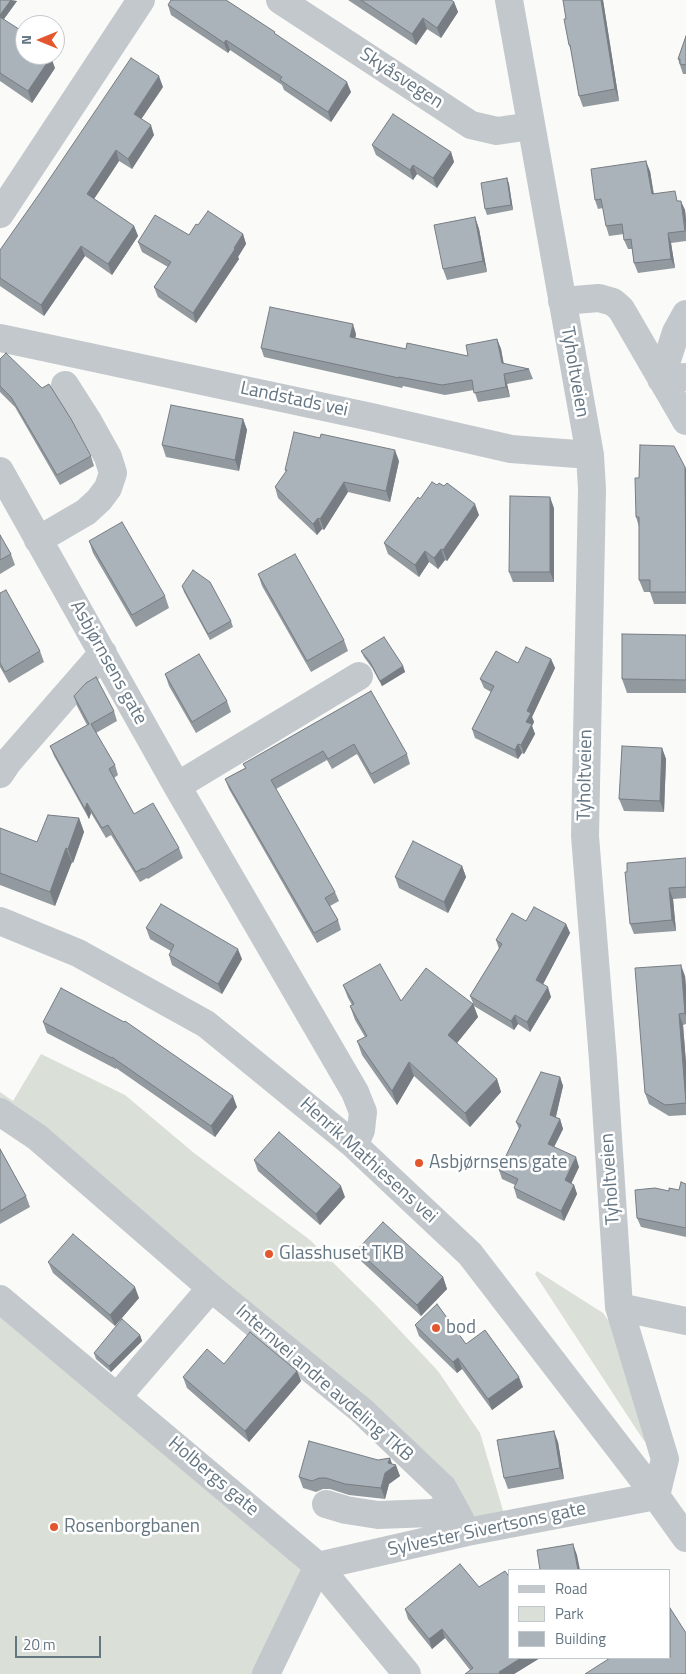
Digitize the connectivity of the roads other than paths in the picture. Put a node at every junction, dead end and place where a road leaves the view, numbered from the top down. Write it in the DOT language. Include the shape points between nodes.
graph roads {
  1 [pos="141,0"];
  2 [pos="280,0"];
  3 [pos="509,0"];
  4 [pos="531,126"];
  5 [pos="0,214"];
  6 [pos="562,301"];
  7 [pos="686,314"];
  8 [pos="0,338"];
  9 [pos="673,378"];
  10 [pos="65,385"];
  11 [pos="686,421"];
  12 [pos="590,456"];
  13 [pos="0,471"];
  14 [pos="38,540"];
  15 [pos="102,653"];
  16 [pos="359,676"];
  17 [pos="0,774"];
  18 [pos="176,786"];
  19 [pos="0,921"];
  20 [pos="0,1112"];
  21 [pos="354,1145"];
  22 [pos="211,1288"];
  23 [pos="0,1299"];
  24 [pos="619,1307"];
  25 [pos="686,1321"];
  26 [pos="117,1398"];
  27 [pos="656,1496"];
  28 [pos="326,1504"];
  29 [pos="454,1508"];
  30 [pos="467,1532"];
  31 [pos="686,1538"];
  32 [pos="318,1566"];
  33 [pos="266,1674"];
  34 [pos="407,1674"];
  1 -- 5 [label="street"];
  2 -- 4 [label="street, Skyåsvegen" via="471,125 497,132"];
  3 -- 4 [label="street, Tyholtveien"];
  4 -- 6 [label="street, Tyholtveien"];
  6 -- 9 [label="street" via="600,298 613,302"];
  6 -- 12 [label="street, Tyholtveien"];
  7 -- 9 [label="street" via="676,332"];
  8 -- 12 [label="street, Landstads vei" via="511,449"];
  9 -- 11 [label="street"];
  10 -- 14 [label="street" via="108,457 113,473 108,488 86,512"];
  12 -- 24 [label="street, Tyholtveien" via="592,499 585,836"];
  13 -- 14 [label="street, Asbjørnsens gate"];
  14 -- 15 [label="street, Asbjørnsens gate"];
  15 -- 17 [label="street"];
  15 -- 18 [label="street, Asbjørnsens gate"];
  16 -- 18 [label="street"];
  18 -- 21 [label="street, Asbjørnsens gate" via="355,1092 362,1112 361,1130"];
  19 -- 21 [label="street, Henrik Mathiesens vei" via="78,953 206,1024"];
  20 -- 22 [label="street, Internvei andre avdeling TKB" via="37,1137"];
  21 -- 27 [label="street, Henrik Mathiesens vei" via="470,1254"];
  22 -- 26 [label="street"];
  22 -- 29 [label="street, Internvei andre avdeling TKB" via="361,1410 443,1488"];
  23 -- 26 [label="street, Holbergs gate"];
  24 -- 25 [label="street"];
  24 -- 27 [label="street, Tyholtveien" via="665,1459"];
  26 -- 32 [label="street, Holbergs gate"];
  27 -- 30 [label="street, Sylvester Sivertsons gate"];
  27 -- 31 [label="street"];
  28 -- 29 [label="street" via="378,1515 432,1513"];
  29 -- 30 [label="street, Internvei andre avdeling TKB"];
  30 -- 32 [label="street, Sylvester Sivertsons gate"];
  32 -- 33 [label="street"];
  32 -- 34 [label="street, Holbergs gate"];
}
